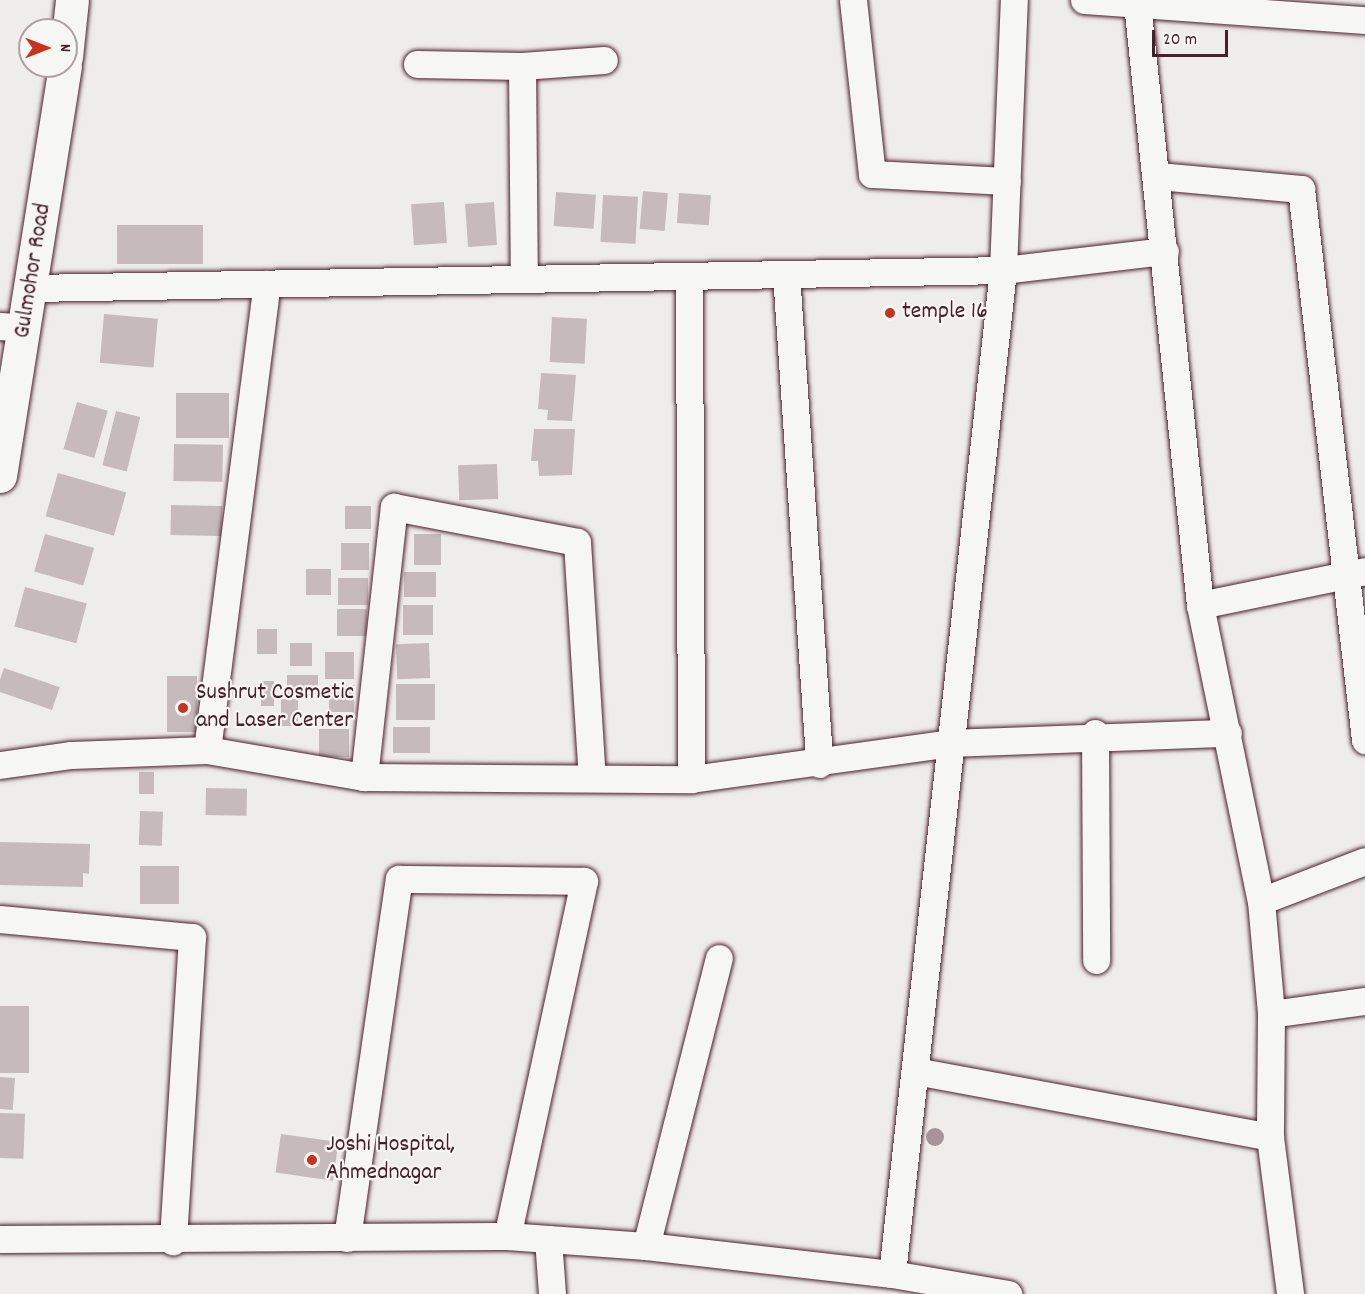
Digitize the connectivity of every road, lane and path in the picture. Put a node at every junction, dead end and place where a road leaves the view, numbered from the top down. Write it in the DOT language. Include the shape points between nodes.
graph roads {
  1 [pos="72,0"];
  2 [pos="853,0"];
  3 [pos="1014,0"];
  4 [pos="1083,0"];
  5 [pos="1137,3"];
  6 [pos="1227,4"];
  7 [pos="70,18"];
  8 [pos="1365,20"];
  9 [pos="604,60"];
  10 [pos="417,64"];
  11 [pos="522,66"];
  12 [pos="63,78"];
  13 [pos="1158,176"];
  14 [pos="1007,181"];
  15 [pos="1165,251"];
  16 [pos="1003,270"];
  17 [pos="786,274"];
  18 [pos="689,276"];
  19 [pos="524,279"];
  20 [pos="267,284"];
  21 [pos="32,288"];
  22 [pos="13,327"];
  23 [pos="0,476"];
  24 [pos="1355,573"];
  25 [pos="1200,605"];
  26 [pos="1095,733"];
  27 [pos="1228,733"];
  28 [pos="1365,740"];
  29 [pos="949,743"];
  30 [pos="207,750"];
  31 [pos="819,764"];
  32 [pos="0,765"];
  33 [pos="364,777"];
  34 [pos="592,778"];
  35 [pos="691,779"];
  36 [pos="1365,861"];
  37 [pos="1261,901"];
  38 [pos="0,919"];
  39 [pos="719,958"];
  40 [pos="1096,960"];
  41 [pos="1365,1000"];
  42 [pos="1271,1014"];
  43 [pos="915,1071"];
  44 [pos="1270,1137"];
  45 [pos="507,1236"];
  46 [pos="347,1238"];
  47 [pos="0,1239"];
  48 [pos="548,1239"];
  49 [pos="173,1241"];
  50 [pos="646,1245"];
  51 [pos="892,1274"];
  52 [pos="552,1294"];
  53 [pos="1008,1294"];
  54 [pos="1290,1294"];
  1 -- 7 [label="street"];
  2 -- 14 [label="street" via="872,174"];
  3 -- 14 [label="street"];
  4 -- 5 [label="street"];
  5 -- 6 [label="street"];
  5 -- 13 [label="street"];
  6 -- 8 [label="street"];
  9 -- 11 [label="street"];
  10 -- 11 [label="street"];
  11 -- 19 [label="street"];
  12 -- 21 [label="street, Gulmohor Road"];
  13 -- 15 [label="street"];
  13 -- 24 [label="street" via="1301,189"];
  14 -- 16 [label="street"];
  15 -- 16 [label="street"];
  15 -- 25 [label="street"];
  16 -- 17 [label="street"];
  16 -- 29 [label="street"];
  17 -- 18 [label="street"];
  17 -- 31 [label="street"];
  18 -- 19 [label="street"];
  18 -- 35 [label="street"];
  19 -- 20 [label="street"];
  20 -- 21 [label="street"];
  20 -- 30 [label="street"];
  21 -- 22 [label="street, Gulmohor Road"];
  22 -- 23 [label="street, Gulmohor Road"];
  24 -- 25 [label="street"];
  24 -- 28 [label="street"];
  25 -- 27 [label="street"];
  26 -- 27 [label="street"];
  26 -- 29 [label="street" via="1052,741"];
  26 -- 40 [label="street"];
  27 -- 37 [label="street"];
  29 -- 31 [label="street"];
  29 -- 43 [label="street"];
  30 -- 32 [label="street" via="71,755"];
  30 -- 33 [label="street"];
  31 -- 35 [label="street"];
  33 -- 34 [label="street"];
  33 -- 34 [label="street" via="394,507 578,542"];
  34 -- 35 [label="street"];
  36 -- 37 [label="street"];
  37 -- 42 [label="street"];
  38 -- 49 [label="street" via="192,937"];
  39 -- 50 [label="street"];
  41 -- 42 [label="street"];
  42 -- 44 [label="street"];
  43 -- 44 [label="street"];
  43 -- 51 [label="street"];
  44 -- 54 [label="street"];
  45 -- 46 [label="street"];
  45 -- 46 [label="street" via="584,881 399,879"];
  45 -- 48 [label="street"];
  46 -- 49 [label="street"];
  47 -- 49 [label="street"];
  48 -- 50 [label="street"];
  48 -- 52 [label="street"];
  50 -- 51 [label="street"];
  51 -- 53 [label="street"];
}
